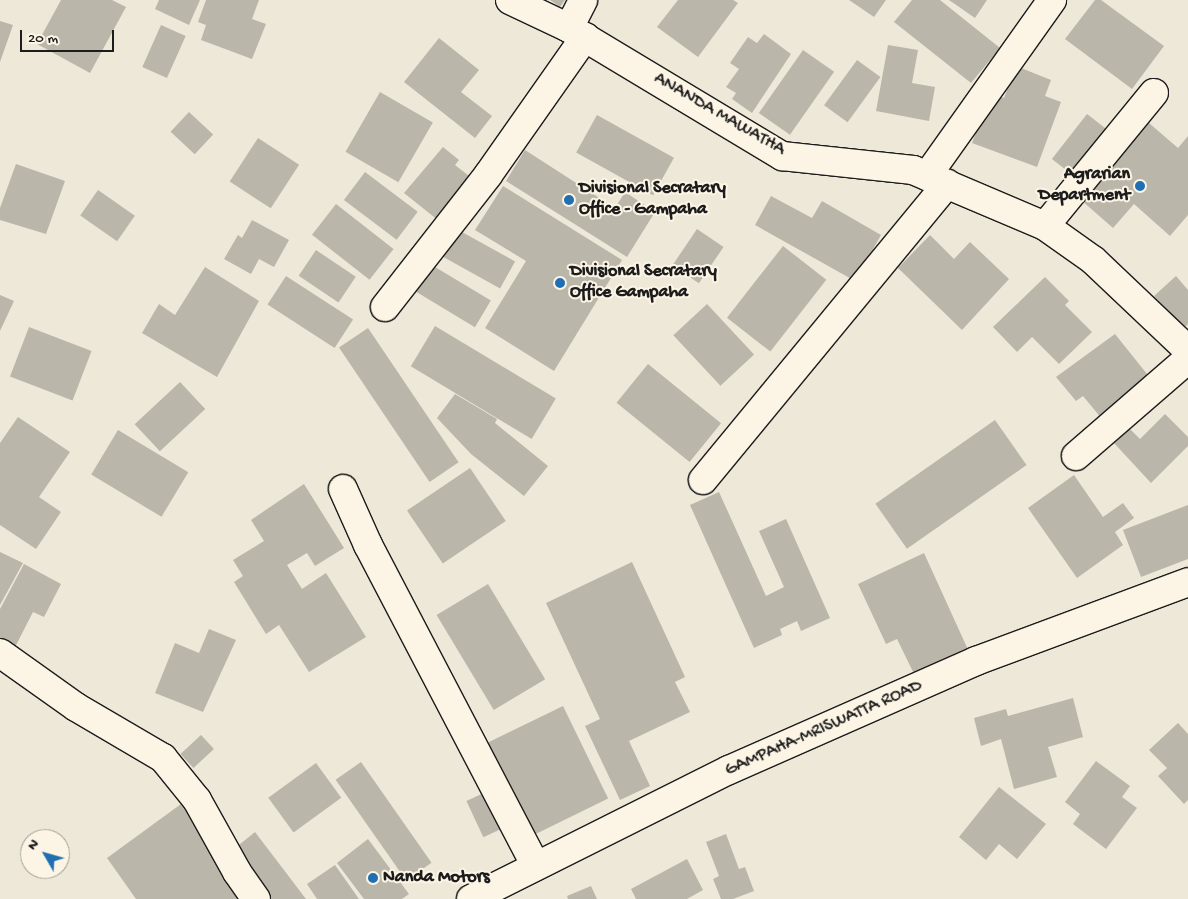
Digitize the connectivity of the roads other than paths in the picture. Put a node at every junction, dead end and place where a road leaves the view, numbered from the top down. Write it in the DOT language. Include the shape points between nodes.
graph roads {
  1 [pos="510,0"];
  2 [pos="583,0"];
  3 [pos="1052,0"];
  4 [pos="577,33"];
  5 [pos="1154,93"];
  6 [pos="937,180"];
  7 [pos="1045,226"];
  8 [pos="385,307"];
  9 [pos="1188,350"];
  10 [pos="1188,359"];
  11 [pos="1076,456"];
  12 [pos="702,480"];
  13 [pos="343,489"];
  14 [pos="1188,582"];
  15 [pos="0,653"];
  16 [pos="536,866"];
  17 [pos="256,899"];
  18 [pos="471,899"];
  1 -- 4 [label="street, ANANDA MAWATHA"];
  2 -- 4 [label="street"];
  3 -- 6 [label="street"];
  4 -- 6 [label="street, ANANDA MAWATHA" via="782,156 913,170"];
  4 -- 8 [label="street" via="488,175"];
  5 -- 7 [label="street"];
  6 -- 7 [label="street, ANANDA MAWATHA"];
  6 -- 12 [label="street"];
  7 -- 9 [label="street, ANANDA MAWATHA" via="1093,260"];
  10 -- 11 [label="street"];
  13 -- 16 [label="street" via="368,545"];
  14 -- 16 [label="street, GAMPAHA-MRISWATTA ROAD" via="968,665 729,770"];
  15 -- 17 [label="street" via="76,706 163,758 197,800"];
  16 -- 18 [label="street, GAMPAHA-MRISWATTA ROAD"];
}
